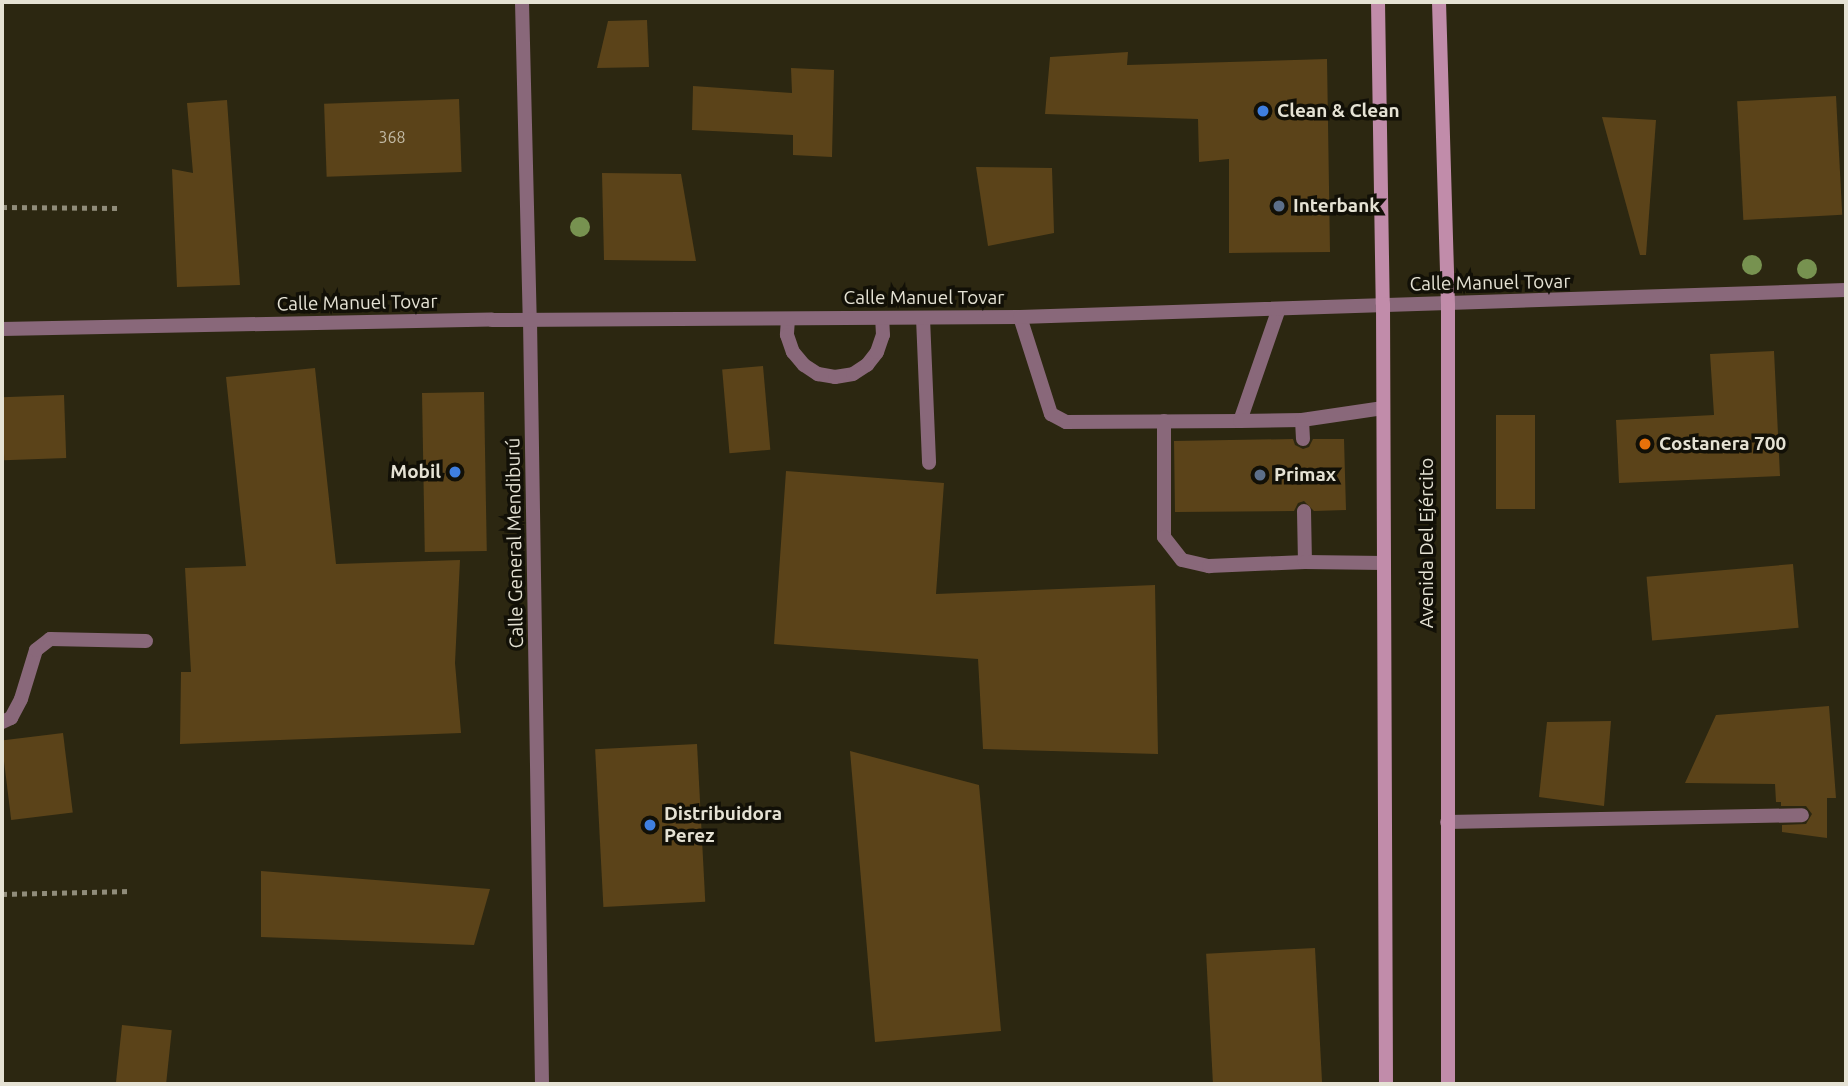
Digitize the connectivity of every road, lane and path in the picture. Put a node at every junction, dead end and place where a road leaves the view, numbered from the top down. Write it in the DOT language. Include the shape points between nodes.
graph roads {
  1 [pos="522,2"];
  2 [pos="1378,2"];
  3 [pos="1439,2"];
  4 [pos="2,207"];
  5 [pos="119,208"];
  6 [pos="1846,290"];
  7 [pos="1383,304"];
  8 [pos="1448,305"];
  9 [pos="1278,311"];
  10 [pos="1020,317"];
  11 [pos="882,318"];
  12 [pos="923,318"];
  13 [pos="788,319"];
  14 [pos="530,320"];
  15 [pos="2,329"];
  16 [pos="1383,408"];
  17 [pos="1301,420"];
  18 [pos="1164,421"];
  19 [pos="1240,421"];
  20 [pos="1303,439"];
  21 [pos="929,463"];
  22 [pos="1304,511"];
  23 [pos="1305,562"];
  24 [pos="1384,563"];
  25 [pos="146,641"];
  26 [pos="2,722"];
  27 [pos="1801,815"];
  28 [pos="1447,821"];
  29 [pos="132,891"];
  30 [pos="2,894"];
  31 [pos="542,1084"];
  32 [pos="1386,1084"];
  33 [pos="1448,1084"];
  1 -- 14 [label="street, Calle General Mendiburú"];
  2 -- 7 [label="main road"];
  3 -- 8 [label="main road, Avenida Del Ejército"];
  4 -- 5 [label="path"];
  6 -- 8 [label="street, Calle Manuel Tovar"];
  7 -- 8 [label="street, Calle Manuel Tovar"];
  7 -- 9 [label="street, Calle Manuel Tovar"];
  7 -- 16 [label="main road"];
  8 -- 28 [label="main road, Avenida Del Ejército"];
  9 -- 10 [label="street, Calle Manuel Tovar"];
  9 -- 19 [label="street"];
  10 -- 12 [label="street, Calle Manuel Tovar"];
  10 -- 18 [label="street" via="1051,414 1066,422"];
  11 -- 12 [label="street, Calle Manuel Tovar"];
  11 -- 13 [label="street, Calle Manuel Tovar"];
  11 -- 13 [label="street" via="883,335 867,365 835,377 818,374 793,352"];
  12 -- 21 [label="street"];
  13 -- 14 [label="street, Calle Manuel Tovar"];
  14 -- 15 [label="street, Calle Manuel Tovar"];
  14 -- 31 [label="street, Calle General Mendiburú"];
  16 -- 17 [label="street"];
  16 -- 24 [label="main road"];
  17 -- 19 [label="street"];
  17 -- 20 [label="street"];
  18 -- 19 [label="street"];
  18 -- 23 [label="street" via="1164,537 1182,560 1209,566"];
  22 -- 23 [label="street"];
  23 -- 24 [label="street"];
  24 -- 32 [label="main road"];
  25 -- 26 [label="street" via="50,639 36,650 21,699 11,718"];
  27 -- 28 [label="street"];
  28 -- 33 [label="main road, Avenida Del Ejército"];
  29 -- 30 [label="path"];
}
